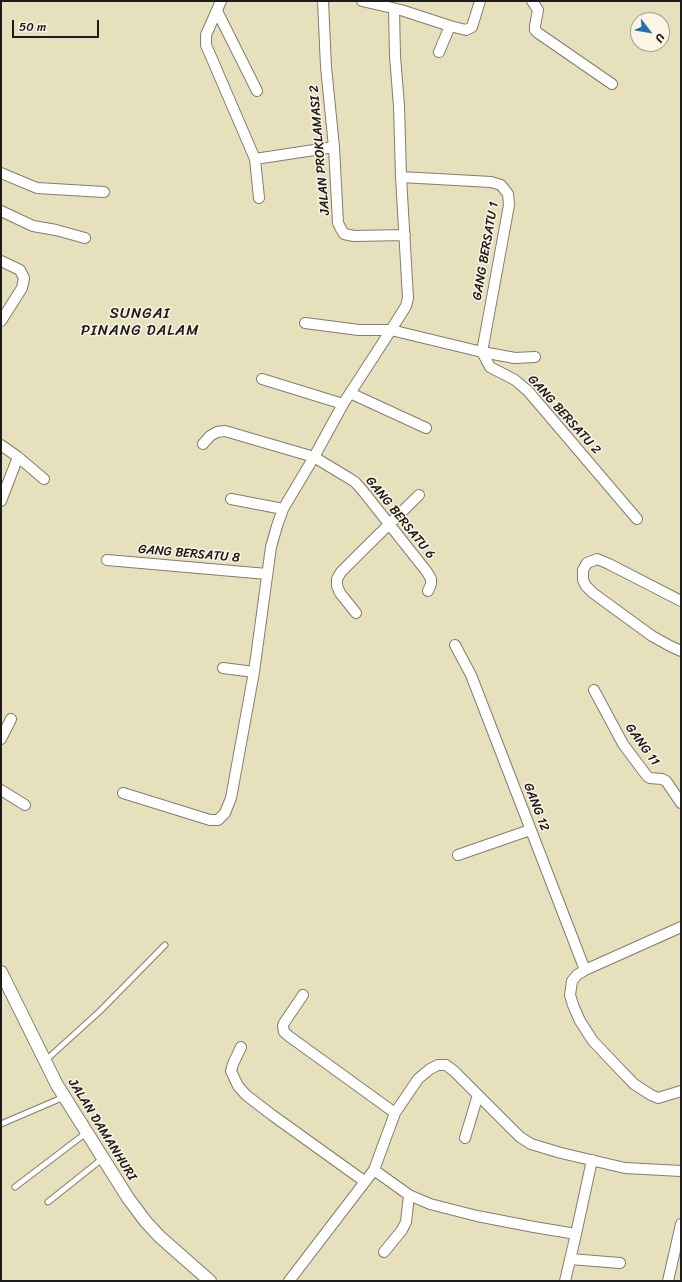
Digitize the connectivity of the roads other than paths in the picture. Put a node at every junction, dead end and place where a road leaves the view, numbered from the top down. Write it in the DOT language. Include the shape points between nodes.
graph roads {
  1 [pos="221,1"];
  2 [pos="323,1"];
  3 [pos="362,1"];
  4 [pos="480,1"];
  5 [pos="532,1"];
  6 [pos="399,6"];
  7 [pos="217,11"];
  8 [pos="450,26"];
  9 [pos="439,52"];
  10 [pos="612,84"];
  11 [pos="258,91"];
  12 [pos="334,147"];
  13 [pos="255,159"];
  14 [pos="1,173"];
  15 [pos="401,177"];
  16 [pos="104,192"];
  17 [pos="258,198"];
  18 [pos="1,211"];
  19 [pos="405,235"];
  20 [pos="85,238"];
  21 [pos="1,261"];
  22 [pos="1,321"];
  23 [pos="305,323"];
  24 [pos="391,330"];
  25 [pos="482,352"];
  26 [pos="534,357"];
  27 [pos="262,378"];
  28 [pos="350,394"];
  29 [pos="343,404"];
  30 [pos="426,428"];
  31 [pos="203,444"];
  32 [pos="1,445"];
  33 [pos="18,457"];
  34 [pos="314,458"];
  35 [pos="44,479"];
  36 [pos="419,495"];
  37 [pos="231,499"];
  38 [pos="1,501"];
  39 [pos="284,509"];
  40 [pos="637,519"];
  41 [pos="390,523"];
  42 [pos="108,560"];
  43 [pos="267,574"];
  44 [pos="428,591"];
  45 [pos="681,601"];
  46 [pos="356,613"];
  47 [pos="455,645"];
  48 [pos="681,651"];
  49 [pos="223,668"];
  50 [pos="254,672"];
  51 [pos="594,690"];
  52 [pos="11,719"];
  53 [pos="1,739"];
  54 [pos="1,790"];
  55 [pos="123,793"];
  56 [pos="681,802"];
  57 [pos="25,805"];
  58 [pos="530,830"];
  59 [pos="458,855"];
  60 [pos="681,927"];
  61 [pos="165,945"];
  62 [pos="585,970"];
  63 [pos="1,972"];
  64 [pos="303,995"];
  65 [pos="241,1047"];
  66 [pos="45,1061"];
  67 [pos="681,1091"];
  68 [pos="478,1095"];
  69 [pos="64,1097"];
  70 [pos="395,1113"];
  71 [pos="1,1124"];
  72 [pos="87,1132"];
  73 [pos="465,1138"];
  74 [pos="103,1158"];
  75 [pos="592,1160"];
  76 [pos="374,1170"];
  77 [pos="681,1171"];
  78 [pos="364,1182"];
  79 [pos="15,1187"];
  80 [pos="409,1195"];
  81 [pos="48,1202"];
  82 [pos="681,1224"];
  83 [pos="576,1234"];
  84 [pos="384,1252"];
  85 [pos="570,1259"];
  86 [pos="620,1263"];
  87 [pos="210,1281"];
  88 [pos="289,1281"];
  89 [pos="565,1281"];
  90 [pos="668,1281"];
  1 -- 7 [label="street"];
  2 -- 12 [label="street, JALAN PROKLAMASI 2"];
  3 -- 6 [label="street"];
  4 -- 8 [label="street" via="472,27 466,30"];
  5 -- 10 [label="street" via="538,10 535,30"];
  6 -- 8 [label="street"];
  6 -- 15 [label="street" via="394,56 399,106"];
  7 -- 11 [label="street"];
  7 -- 13 [label="street" via="206,35 206,45"];
  8 -- 9 [label="street"];
  12 -- 13 [label="street"];
  12 -- 19 [label="street, JALAN PROKLAMASI 2" via="338,223 344,234"];
  13 -- 17 [label="street"];
  14 -- 16 [label="street" via="36,188"];
  15 -- 19 [label="street"];
  15 -- 25 [label="street, GANG BERSATU 1" via="491,182 501,185 508,194 509,205"];
  18 -- 20 [label="street" via="33,226"];
  19 -- 24 [label="street" via="408,298"];
  21 -- 22 [label="street" via="20,270 24,278 22,288"];
  23 -- 24 [label="street" via="360,330"];
  24 -- 25 [label="street"];
  24 -- 28 [label="street"];
  25 -- 26 [label="street" via="515,358"];
  25 -- 40 [label="street, GANG BERSATU 2" via="490,367 515,380 528,391"];
  27 -- 29 [label="street"];
  28 -- 29 [label="street"];
  28 -- 30 [label="street"];
  29 -- 34 [label="street"];
  31 -- 34 [label="street, GANG BERSATU 6" via="210,436 225,431"];
  32 -- 33 [label="street"];
  33 -- 35 [label="street"];
  33 -- 38 [label="street"];
  34 -- 39 [label="street"];
  34 -- 41 [label="street, GANG BERSATU 6" via="356,482"];
  36 -- 41 [label="street"];
  37 -- 39 [label="street"];
  39 -- 43 [label="street" via="271,547"];
  41 -- 44 [label="street, GANG BERSATU 6" via="431,579"];
  41 -- 46 [label="street" via="337,579 340,593"];
  42 -- 43 [label="street, GANG BERSATU 8"];
  43 -- 50 [label="street"];
  45 -- 48 [label="street" via="596,559 587,562 582,570 586,586 594,593 652,636"];
  47 -- 58 [label="street, GANG 12" via="471,675"];
  49 -- 50 [label="street"];
  50 -- 55 [label="street" via="231,798 225,814 218,820 210,820"];
  51 -- 56 [label="street, GANG 11" via="623,744 647,776 666,781"];
  52 -- 53 [label="street"];
  54 -- 57 [label="street"];
  58 -- 59 [label="street"];
  58 -- 62 [label="street, GANG 12"];
  60 -- 62 [label="street"];
  61 -- 66 [label="lane" via="100,1011"];
  62 -- 67 [label="street" via="572,981 570,995 580,1021 594,1041 634,1084 651,1096 658,1098"];
  63 -- 66 [label="street, JALAN DAMANHURI"];
  64 -- 70 [label="street" via="284,1023 284,1032"];
  65 -- 78 [label="street" via="231,1071 238,1086 246,1095"];
  66 -- 69 [label="street, JALAN DAMANHURI"];
  68 -- 70 [label="street" via="454,1071 446,1065 438,1065 418,1079"];
  68 -- 73 [label="street"];
  68 -- 75 [label="street" via="520,1138 531,1144"];
  69 -- 71 [label="lane"];
  69 -- 72 [label="street, JALAN DAMANHURI"];
  70 -- 76 [label="street"];
  72 -- 74 [label="street, JALAN DAMANHURI"];
  72 -- 79 [label="lane"];
  74 -- 81 [label="lane"];
  74 -- 87 [label="street, JALAN DAMANHURI" via="146,1222"];
  75 -- 77 [label="street" via="625,1168"];
  75 -- 83 [label="street"];
  76 -- 78 [label="street"];
  76 -- 80 [label="street"];
  78 -- 88 [label="street"];
  80 -- 83 [label="street" via="430,1204 477,1216"];
  80 -- 84 [label="street" via="406,1222"];
  82 -- 90 [label="street"];
  83 -- 85 [label="street"];
  85 -- 86 [label="street"];
  85 -- 89 [label="street"];
}
